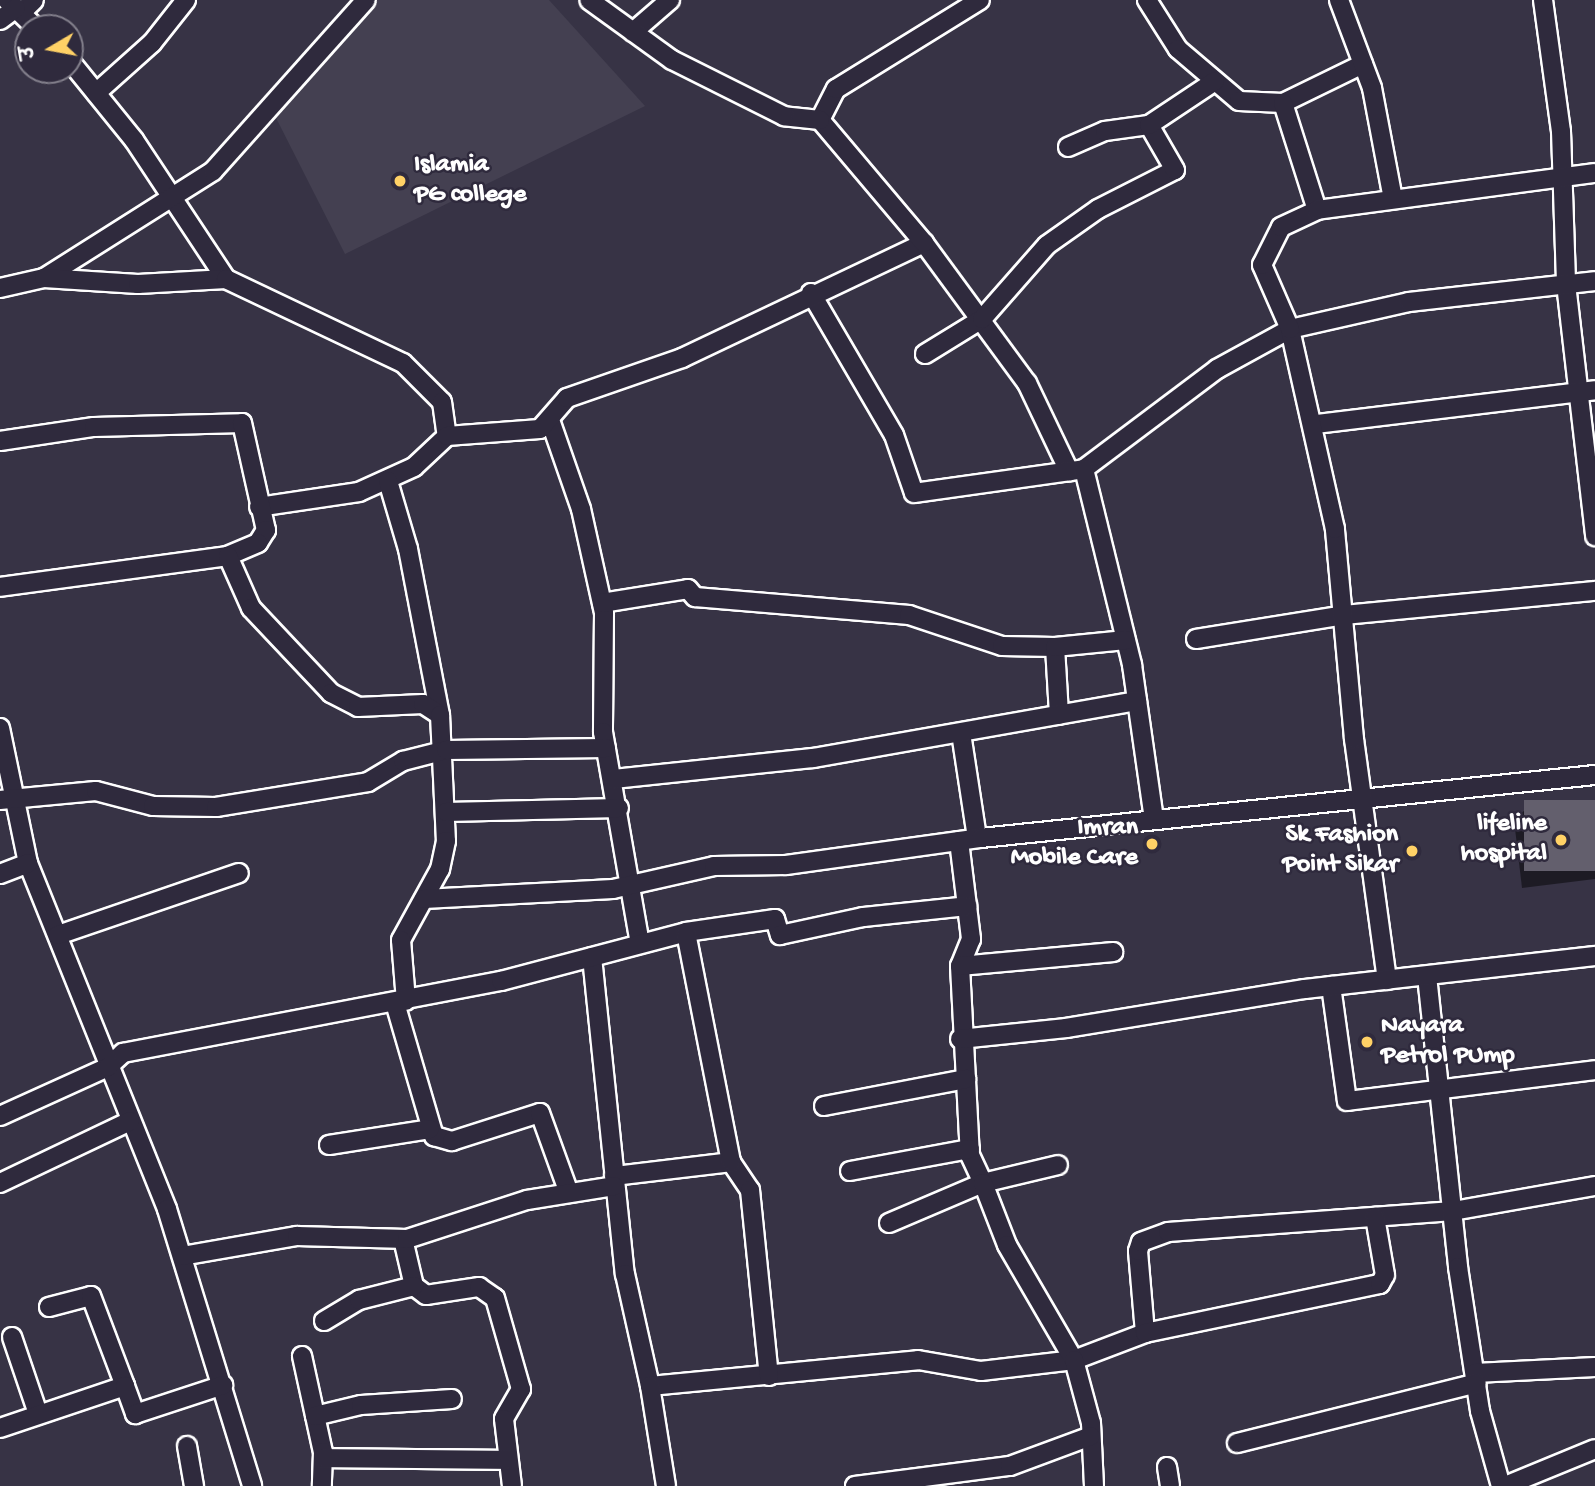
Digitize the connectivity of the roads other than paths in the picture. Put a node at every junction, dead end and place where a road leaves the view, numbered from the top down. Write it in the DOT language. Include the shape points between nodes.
graph roads {
  1 [pos="186,0"];
  2 [pos="366,0"];
  3 [pos="589,0"];
  4 [pos="670,0"];
  5 [pos="980,0"];
  6 [pos="1147,0"];
  7 [pos="1339,0"];
  8 [pos="1543,0"];
  9 [pos="20,5"];
  10 [pos="0,20"];
  11 [pos="632,32"];
  12 [pos="1363,64"];
  13 [pos="84,78"];
  14 [pos="1215,81"];
  15 [pos="96,93"];
  16 [pos="1283,103"];
  17 [pos="820,120"];
  18 [pos="1149,125"];
  19 [pos="1068,147"];
  20 [pos="1595,173"];
  21 [pos="1563,176"];
  22 [pos="170,197"];
  23 [pos="1393,199"];
  24 [pos="1317,210"];
  25 [pos="925,243"];
  26 [pos="44,278"];
  27 [pos="226,279"];
  28 [pos="1595,281"];
  29 [pos="1566,284"];
  30 [pos="0,288"];
  31 [pos="811,293"];
  32 [pos="982,319"];
  33 [pos="1290,329"];
  34 [pos="925,354"];
  35 [pos="1587,391"];
  36 [pos="550,420"];
  37 [pos="1316,424"];
  38 [pos="447,436"];
  39 [pos="0,441"];
  40 [pos="1077,470"];
  41 [pos="388,481"];
  42 [pos="259,507"];
  43 [pos="1595,536"];
  44 [pos="228,556"];
  45 [pos="0,587"];
  46 [pos="1595,591"];
  47 [pos="602,603"];
  48 [pos="1344,615"];
  49 [pos="1196,639"];
  50 [pos="1126,640"];
  51 [pos="1055,648"];
  52 [pos="1137,701"];
  53 [pos="440,715"];
  54 [pos="1059,715"];
  55 [pos="0,727"];
  56 [pos="961,733"];
  57 [pos="607,748"];
  58 [pos="446,750"];
  59 [pos="1595,775"];
  60 [pos="613,779"];
  61 [pos="1364,797"];
  62 [pos="6,800"];
  63 [pos="619,808"];
  64 [pos="446,812"];
  65 [pos="1154,820"];
  66 [pos="977,838"];
  67 [pos="959,841"];
  68 [pos="28,863"];
  69 [pos="239,873"];
  70 [pos="0,874"];
  71 [pos="632,883"];
  72 [pos="424,899"];
  73 [pos="967,906"];
  74 [pos="686,932"];
  75 [pos="58,935"];
  76 [pos="640,944"];
  77 [pos="1113,952"];
  78 [pos="1595,956"];
  79 [pos="592,957"];
  80 [pos="960,966"];
  81 [pos="1427,976"];
  82 [pos="1387,980"];
  83 [pos="1331,986"];
  84 [pos="400,1002"];
  85 [pos="960,1039"];
  86 [pos="108,1067"];
  87 [pos="1595,1069"];
  88 [pos="966,1079"];
  89 [pos="1440,1089"];
  90 [pos="824,1106"];
  91 [pos="0,1116"];
  92 [pos="130,1121"];
  93 [pos="430,1129"];
  94 [pos="329,1145"];
  95 [pos="970,1149"];
  96 [pos="731,1162"];
  97 [pos="1058,1165"];
  98 [pos="850,1171"];
  99 [pos="614,1181"];
  100 [pos="0,1183"];
  101 [pos="983,1183"];
  102 [pos="1595,1186"];
  103 [pos="569,1193"];
  104 [pos="1452,1211"];
  105 [pos="1375,1217"];
  106 [pos="889,1223"];
  107 [pos="403,1238"];
  108 [pos="182,1256"];
  109 [pos="414,1286"];
  110 [pos="49,1307"];
  111 [pos="324,1321"];
  112 [pos="1145,1333"];
  113 [pos="12,1337"];
  114 [pos="302,1356"];
  115 [pos="1074,1360"];
  116 [pos="1595,1367"];
  117 [pos="769,1376"];
  118 [pos="1476,1378"];
  119 [pos="223,1385"];
  120 [pos="125,1386"];
  121 [pos="650,1386"];
  122 [pos="452,1399"];
  123 [pos="38,1414"];
  124 [pos="314,1416"];
  125 [pos="0,1428"];
  126 [pos="1091,1436"];
  127 [pos="1237,1443"];
  128 [pos="187,1446"];
  129 [pos="1595,1449"];
  130 [pos="323,1458"];
  131 [pos="508,1460"];
  132 [pos="1167,1467"];
  133 [pos="1510,1485"];
  134 [pos="194,1486"];
  135 [pos="252,1486"];
  136 [pos="322,1486"];
  137 [pos="512,1486"];
  138 [pos="666,1486"];
  139 [pos="855,1486"];
  140 [pos="1094,1486"];
  141 [pos="1170,1486"];
  1 -- 15 [label="street" via="152,43"];
  2 -- 22 [label="street" via="213,171"];
  3 -- 11 [label="street"];
  4 -- 11 [label="street"];
  5 -- 17 [label="street" via="836,89"];
  6 -- 14 [label="street" via="1178,49"];
  7 -- 12 [label="street"];
  8 -- 21 [label="street"];
  9 -- 10 [label="street"];
  11 -- 17 [label="street" via="672,60 784,116"];
  12 -- 16 [label="street"];
  12 -- 23 [label="street"];
  13 -- 15 [label="street"];
  14 -- 16 [label="street" via="1239,102"];
  14 -- 18 [label="street"];
  15 -- 22 [label="street"];
  16 -- 24 [label="street"];
  17 -- 25 [label="street"];
  18 -- 19 [label="street" via="1105,131"];
  18 -- 32 [label="street" via="1175,170 1098,209 1047,245"];
  20 -- 21 [label="street"];
  21 -- 23 [label="street"];
  21 -- 29 [label="street"];
  22 -- 26 [label="street"];
  22 -- 27 [label="street"];
  23 -- 24 [label="street"];
  24 -- 33 [label="street" via="1282,227 1262,265"];
  25 -- 31 [label="street" via="843,286"];
  25 -- 32 [label="street"];
  26 -- 27 [label="street" via="138,284"];
  26 -- 30 [label="street"];
  27 -- 38 [label="street" via="403,363 442,402"];
  28 -- 29 [label="street"];
  29 -- 33 [label="street" via="1409,302"];
  29 -- 35 [label="street"];
  31 -- 36 [label="street" via="682,358 567,398"];
  31 -- 40 [label="street" via="894,435 914,493"];
  32 -- 34 [label="street"];
  32 -- 40 [label="street" via="1027,383"];
  33 -- 37 [label="street"];
  33 -- 40 [label="street" via="1217,369"];
  35 -- 37 [label="street"];
  35 -- 43 [label="street"];
  36 -- 38 [label="street" via="531,431"];
  36 -- 47 [label="street" via="581,509"];
  37 -- 48 [label="street"];
  38 -- 41 [label="street"];
  39 -- 42 [label="street" via="94,427 242,424"];
  40 -- 50 [label="street"];
  41 -- 42 [label="street"];
  41 -- 53 [label="street" via="408,549"];
  42 -- 44 [label="street" via="266,530 258,543"];
  44 -- 45 [label="street"];
  44 -- 53 [label="street" via="251,608 331,693 358,707 429,705"];
  46 -- 48 [label="street"];
  47 -- 51 [label="street" via="688,589 695,597 909,615 1002,646"];
  47 -- 57 [label="street"];
  48 -- 49 [label="street"];
  48 -- 61 [label="street"];
  50 -- 51 [label="street"];
  50 -- 52 [label="street"];
  51 -- 54 [label="street"];
  52 -- 54 [label="street"];
  52 -- 65 [label="street"];
  53 -- 58 [label="street"];
  54 -- 56 [label="street"];
  55 -- 62 [label="street"];
  56 -- 60 [label="street" via="813,758"];
  56 -- 66 [label="street"];
  57 -- 58 [label="street"];
  57 -- 60 [label="street"];
  58 -- 62 [label="street" via="403,761 368,782 272,801 165,807 96,791"];
  58 -- 64 [label="street"];
  59 -- 61 [label="street"];
  60 -- 63 [label="street"];
  61 -- 65 [label="street"];
  61 -- 82 [label="street"];
  62 -- 68 [label="street"];
  63 -- 64 [label="street"];
  63 -- 71 [label="street"];
  64 -- 72 [label="street" via="443,856"];
  65 -- 66 [label="street"];
  66 -- 67 [label="street"];
  67 -- 71 [label="street" via="786,865 714,866"];
  67 -- 73 [label="street"];
  68 -- 70 [label="street"];
  68 -- 75 [label="street"];
  69 -- 75 [label="street"];
  71 -- 72 [label="street" via="613,889"];
  71 -- 76 [label="street"];
  72 -- 84 [label="street" via="401,940"];
  73 -- 74 [label="street" via="834,921 780,935 775,919"];
  73 -- 80 [label="street" via="971,939"];
  74 -- 76 [label="street"];
  74 -- 96 [label="street"];
  75 -- 86 [label="street"];
  76 -- 79 [label="street"];
  77 -- 80 [label="street"];
  78 -- 81 [label="street"];
  79 -- 84 [label="street"];
  79 -- 99 [label="street"];
  80 -- 85 [label="street"];
  81 -- 82 [label="street"];
  81 -- 89 [label="street"];
  82 -- 83 [label="street"];
  83 -- 85 [label="street"];
  83 -- 89 [label="street" via="1347,1101"];
  84 -- 86 [label="street" via="123,1053"];
  84 -- 93 [label="street"];
  85 -- 88 [label="street"];
  86 -- 91 [label="street"];
  86 -- 92 [label="street"];
  87 -- 89 [label="street"];
  88 -- 90 [label="street"];
  88 -- 95 [label="street"];
  89 -- 104 [label="street"];
  92 -- 100 [label="street"];
  92 -- 108 [label="street"];
  93 -- 94 [label="street"];
  93 -- 103 [label="street" via="438,1140 452,1141 540,1113"];
  95 -- 98 [label="street"];
  95 -- 101 [label="street"];
  96 -- 99 [label="street"];
  96 -- 117 [label="street" via="750,1190"];
  97 -- 101 [label="street"];
  99 -- 103 [label="street"];
  99 -- 121 [label="street" via="625,1275"];
  101 -- 106 [label="street"];
  101 -- 115 [label="street" via="1007,1244"];
  102 -- 104 [label="street"];
  103 -- 107 [label="street"];
  104 -- 105 [label="street"];
  104 -- 118 [label="street"];
  105 -- 112 [label="street" via="1385,1275 1380,1284"];
  105 -- 112 [label="street" via="1168,1232 1141,1242"];
  107 -- 108 [label="street" via="297,1236"];
  107 -- 109 [label="street"];
  108 -- 119 [label="street"];
  109 -- 111 [label="street" via="359,1300"];
  109 -- 131 [label="street" via="426,1295 478,1287 495,1298 521,1389 506,1410"];
  110 -- 120 [label="street" via="91,1296"];
  112 -- 115 [label="street"];
  113 -- 123 [label="street"];
  114 -- 124 [label="street"];
  115 -- 117 [label="street" via="981,1371 918,1360"];
  115 -- 126 [label="street"];
  116 -- 118 [label="street"];
  117 -- 121 [label="street"];
  118 -- 127 [label="street"];
  118 -- 133 [label="street"];
  119 -- 120 [label="street" via="135,1414"];
  119 -- 135 [label="street"];
  120 -- 123 [label="street"];
  121 -- 138 [label="street"];
  122 -- 124 [label="street" via="361,1405"];
  123 -- 125 [label="street"];
  124 -- 130 [label="street"];
  126 -- 139 [label="street" via="1010,1466"];
  126 -- 140 [label="street"];
  128 -- 134 [label="street"];
  129 -- 133 [label="street"];
  130 -- 131 [label="street"];
  130 -- 136 [label="street"];
  131 -- 137 [label="street"];
  132 -- 141 [label="street"];
}
